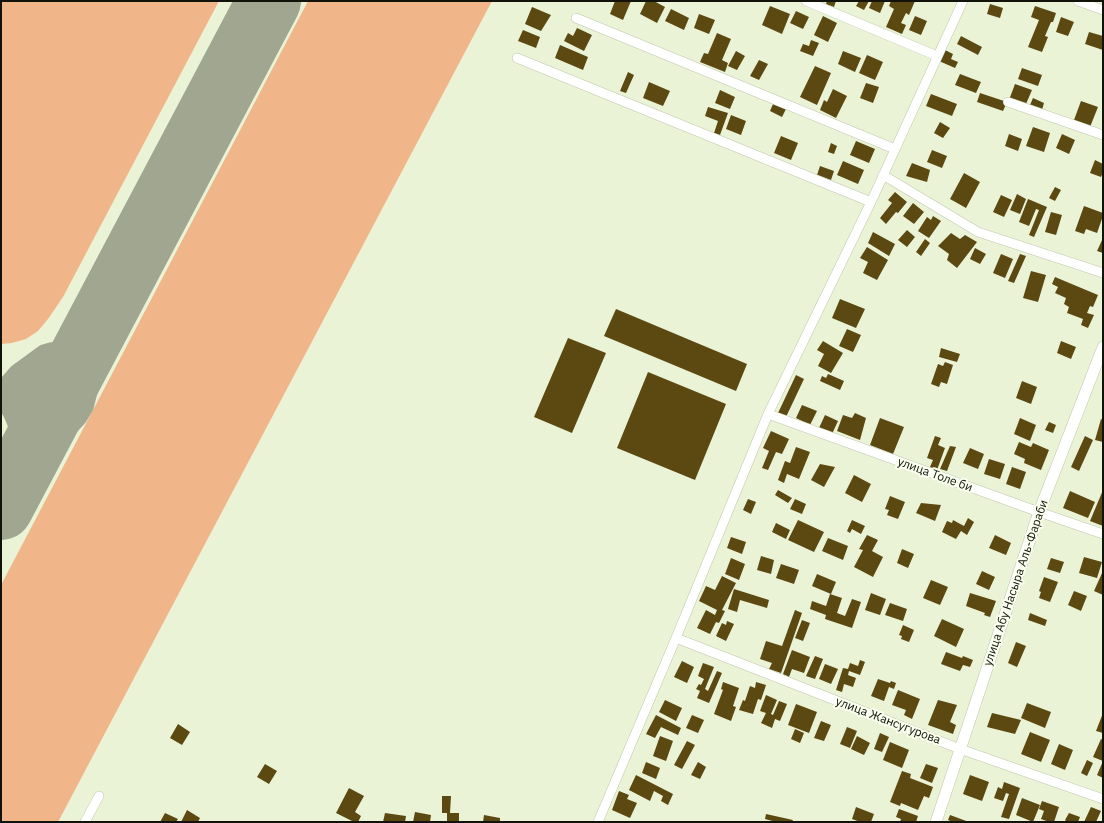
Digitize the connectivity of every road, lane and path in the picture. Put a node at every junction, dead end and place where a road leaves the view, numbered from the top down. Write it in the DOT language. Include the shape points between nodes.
graph roads {
  1 [pos="806,1"];
  2 [pos="963,1"];
  3 [pos="1078,1"];
  4 [pos="1103,10"];
  5 [pos="576,18"];
  6 [pos="937,56"];
  7 [pos="517,58"];
  8 [pos="1008,102"];
  9 [pos="1103,135"];
  10 [pos="895,149"];
  11 [pos="883,175"];
  12 [pos="871,202"];
  13 [pos="1103,273"];
  14 [pos="1103,346"];
  15 [pos="768,414"];
  16 [pos="1040,512"];
  17 [pos="1103,534"];
  18 [pos="676,638"];
  19 [pos="960,749"];
  20 [pos="99,796"];
  21 [pos="1103,799"];
  22 [pos="85,822"];
  23 [pos="598,822"];
  24 [pos="936,822"];
  1 -- 6 [label="street"];
  2 -- 6 [label="street"];
  3 -- 4 [label="street"];
  5 -- 10 [label="street"];
  6 -- 10 [label="street"];
  7 -- 12 [label="street"];
  8 -- 9 [label="street"];
  10 -- 11 [label="street"];
  11 -- 12 [label="street"];
  11 -- 13 [label="street" via="978,232"];
  12 -- 15 [label="street"];
  14 -- 16 [label="street, улица Абу Насыра Аль-Фараби"];
  15 -- 16 [label="street, улица Толе би"];
  15 -- 18 [label="street"];
  16 -- 17 [label="street, улица Толе би"];
  16 -- 19 [label="street, улица Абу Насыра Аль-Фараби"];
  18 -- 19 [label="street, улица Жансугурова"];
  18 -- 23 [label="street"];
  19 -- 21 [label="street, улица Жансугурова"];
  19 -- 24 [label="street, улица Абу Насыра Аль-Фараби"];
  20 -- 22 [label="street"];
}
